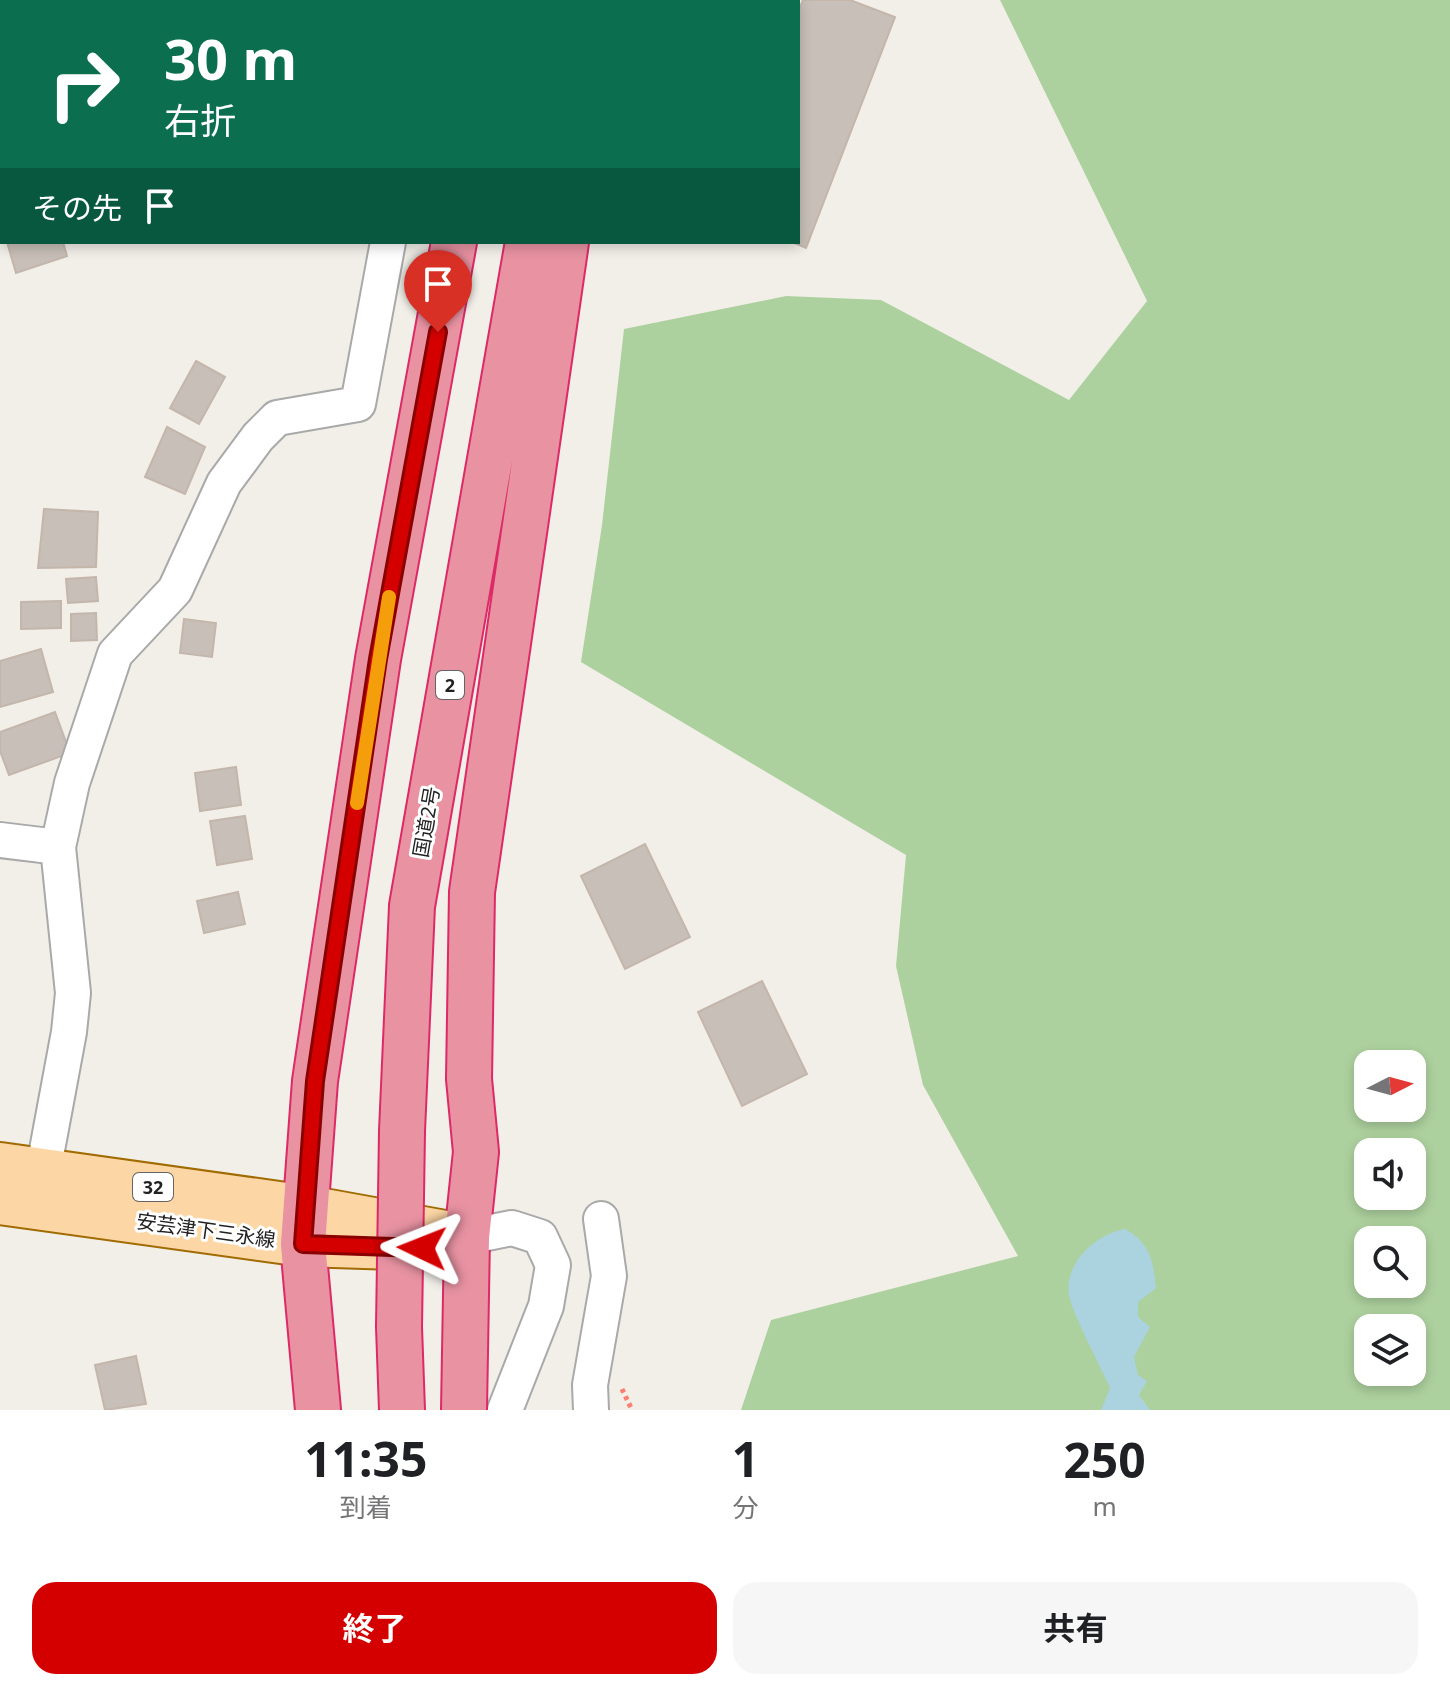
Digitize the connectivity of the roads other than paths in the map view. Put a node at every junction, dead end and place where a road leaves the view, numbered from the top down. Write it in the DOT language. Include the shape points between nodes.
graph roads {
  1 [pos="388,244"];
  2 [pos="454,244"];
  3 [pos="528,244"];
  4 [pos="566,244"];
  5 [pos="0,840"];
  6 [pos="58,847"];
  7 [pos="0,1165"];
  8 [pos="27,1193"];
  9 [pos="601,1219"];
  10 [pos="305,1226"];
  11 [pos="467,1237"];
  12 [pos="318,1410"];
  13 [pos="402,1410"];
  14 [pos="464,1410"];
  15 [pos="505,1410"];
  16 [pos="591,1410"];
  1 -- 6 [label="street" via="358,404 277,418 224,483 175,590 115,654 72,783"];
  2 -- 10 [label="highway" via="378,659 315,1081"];
  3 -- 13 [label="highway, 国道2号 / 2, bridge" via="412,906 402,1131"];
  4 -- 11 [label="highway" via="472,892 469,1079 476,1152"];
  5 -- 6 [label="street"];
  6 -- 8 [label="street" via="73,993"];
  7 -- 8 [label="main road, 安芸津下三永線 / 32"];
  8 -- 10 [label="main road, 安芸津下三永線 / 32"];
  9 -- 16 [label="street" via="609,1276 590,1385"];
  10 -- 11 [label="main road, 安芸津下三永線 / 32"];
  10 -- 12 [label="highway"];
  11 -- 14 [label="highway"];
  11 -- 15 [label="street" via="512,1228 540,1237 553,1265 546,1306"];
}
